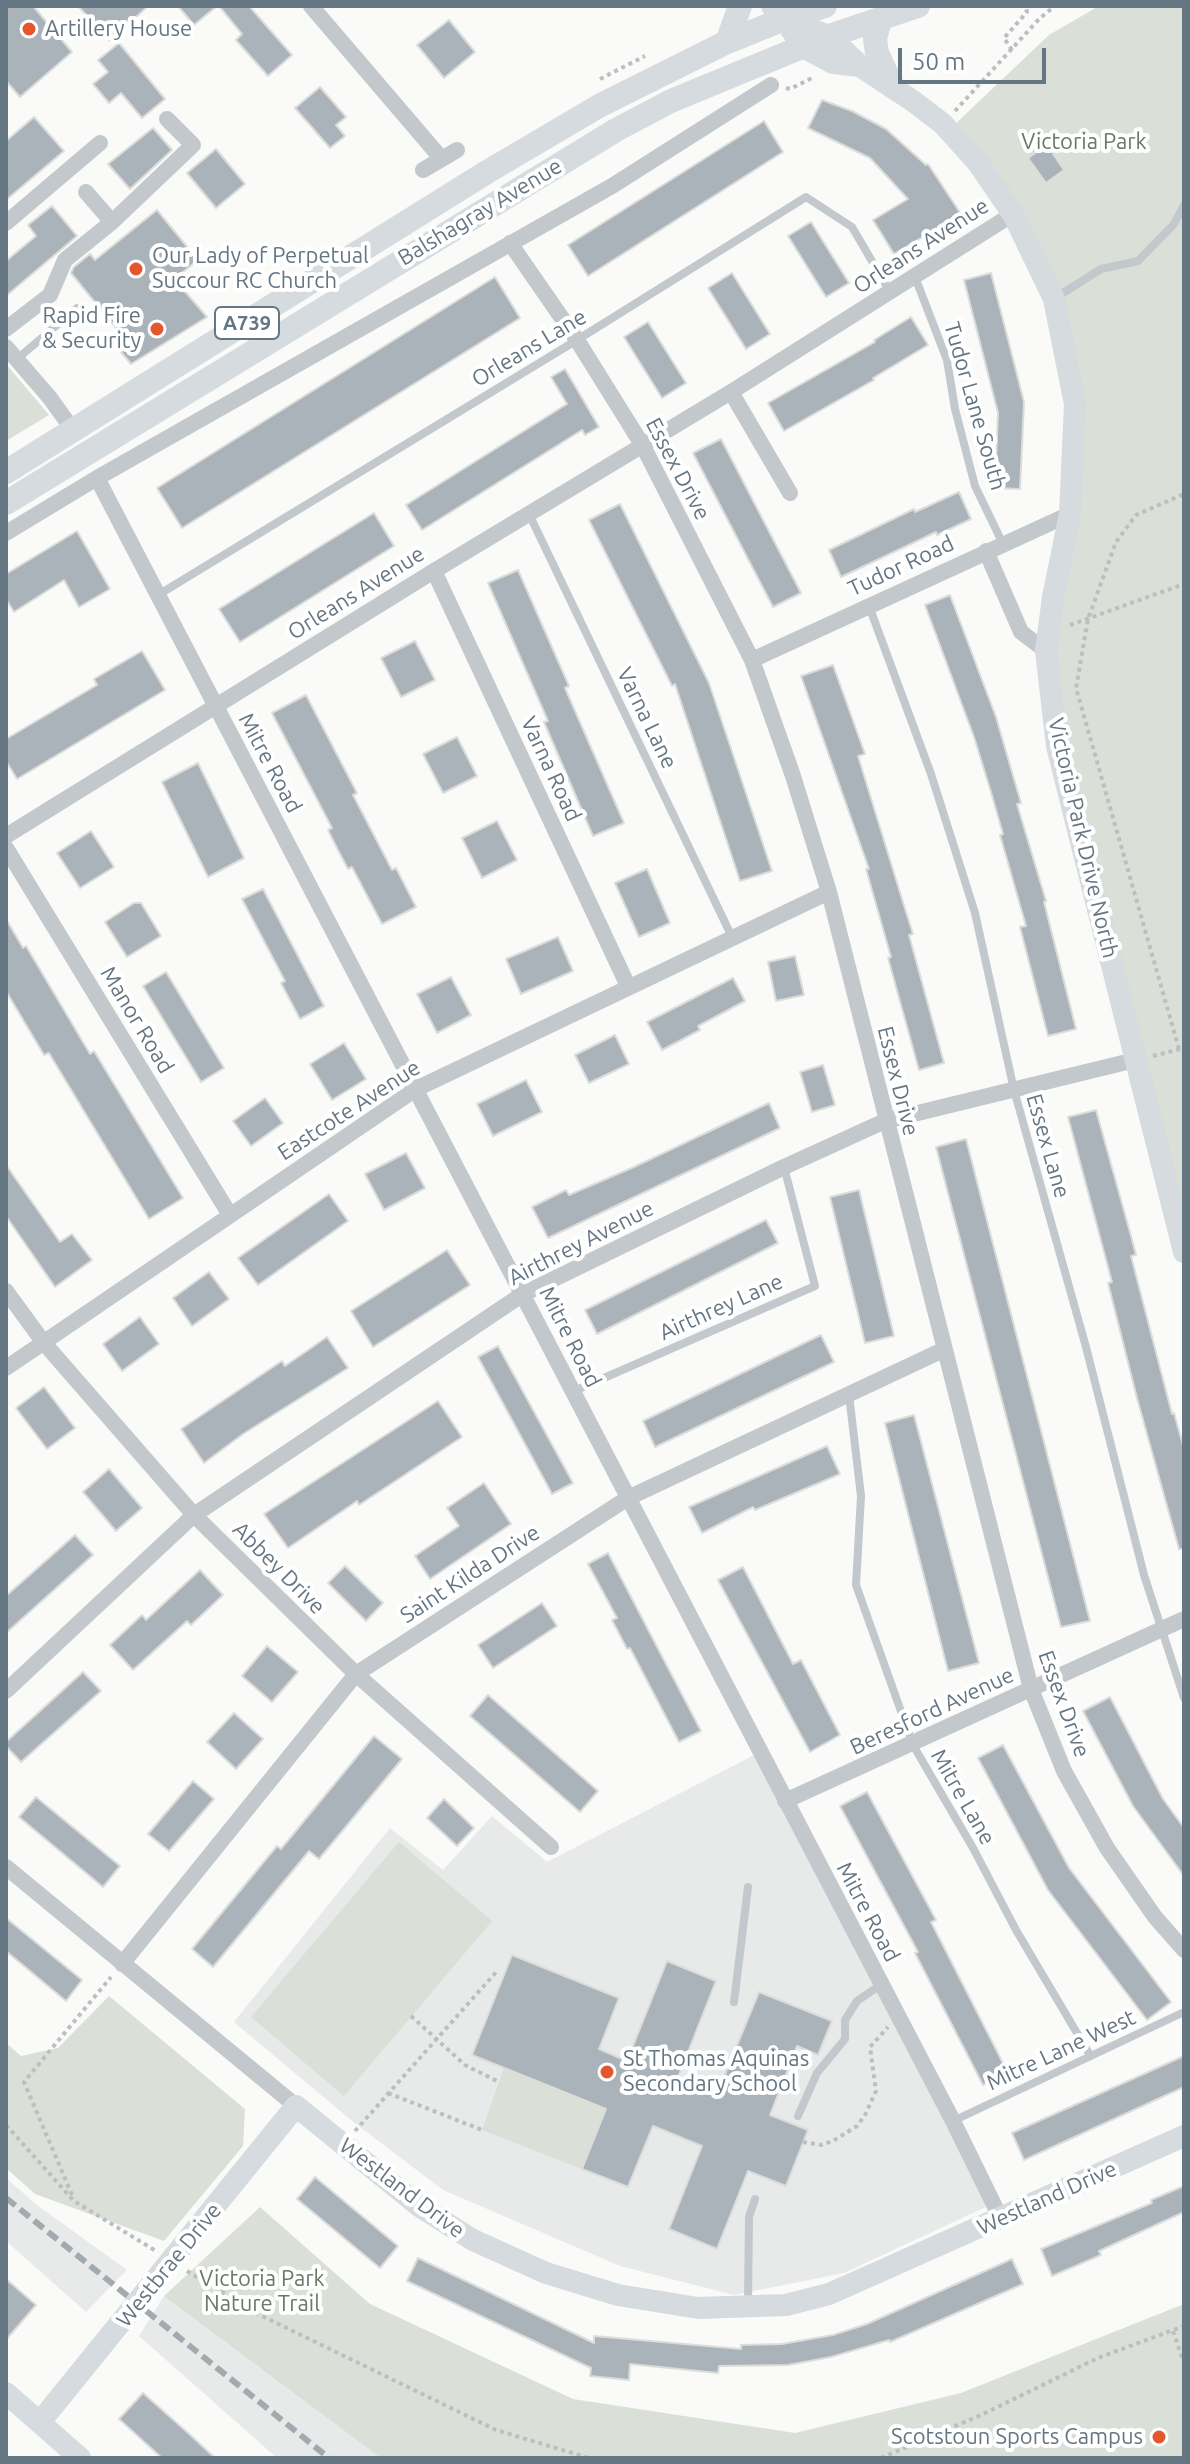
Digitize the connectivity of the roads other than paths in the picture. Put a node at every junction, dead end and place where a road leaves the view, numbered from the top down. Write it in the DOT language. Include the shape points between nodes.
graph roads {
  1 [pos="311,6"];
  2 [pos="740,6"];
  3 [pos="825,6"];
  4 [pos="918,6"];
  5 [pos="778,12"];
  6 [pos="880,20"];
  7 [pos="829,36"];
  8 [pos="727,42"];
  9 [pos="803,47"];
  10 [pos="860,66"];
  11 [pos="771,85"];
  12 [pos="893,87"];
  13 [pos="167,119"];
  14 [pos="100,143"];
  15 [pos="423,170"];
  16 [pos="86,192"];
  17 [pos="1184,205"];
  18 [pos="1013,214"];
  19 [pos="112,222"];
  20 [pos="6,223"];
  21 [pos="510,243"];
  22 [pos="915,277"];
  23 [pos="890,293"];
  24 [pos="1054,299"];
  25 [pos="77,308"];
  26 [pos="6,329"];
  27 [pos="577,340"];
  28 [pos="11,353"];
  29 [pos="731,392"];
  30 [pos="73,430"];
  31 [pos="643,446"];
  32 [pos="6,472"];
  33 [pos="97,478"];
  34 [pos="790,493"];
  35 [pos="6,503"];
  36 [pos="529,514"];
  37 [pos="1070,514"];
  38 [pos="6,533"];
  39 [pos="1003,544"];
  40 [pos="986,551"];
  41 [pos="434,571"];
  42 [pos="157,596"];
  43 [pos="869,606"];
  44 [pos="1047,642"];
  45 [pos="752,660"];
  46 [pos="215,706"];
  47 [pos="6,836"];
  48 [pos="6,848"];
  49 [pos="829,892"];
  50 [pos="732,937"];
  51 [pos="628,986"];
  52 [pos="1135,1060"];
  53 [pos="416,1089"];
  54 [pos="1014,1090"];
  55 [pos="885,1121"];
  56 [pos="784,1167"];
  57 [pos="230,1215"];
  58 [pos="1184,1252"];
  59 [pos="6,1291"];
  60 [pos="523,1294"];
  61 [pos="44,1343"];
  62 [pos="943,1350"];
  63 [pos="6,1368"];
  64 [pos="574,1391"];
  65 [pos="849,1395"];
  66 [pos="628,1498"];
  67 [pos="194,1515"];
  68 [pos="1184,1619"];
  69 [pos="1160,1631"];
  70 [pos="356,1674"];
  71 [pos="1031,1689"];
  72 [pos="6,1691"];
  73 [pos="1184,1698"];
  74 [pos="913,1745"];
  75 [pos="785,1801"];
  76 [pos="551,1847"];
  77 [pos="6,1867"];
  78 [pos="748,1887"];
  79 [pos="1184,1950"];
  80 [pos="122,1964"];
  81 [pos="882,1984"];
  82 [pos="734,2002"];
  83 [pos="1184,2012"];
  84 [pos="1090,2055"];
  85 [pos="296,2106"];
  86 [pos="798,2116"];
  87 [pos="953,2121"];
  88 [pos="1184,2136"];
  89 [pos="755,2199"];
  90 [pos="1001,2219"];
  91 [pos="748,2308"];
  92 [pos="6,2393"];
  93 [pos="40,2422"];
  94 [pos="80,2458"];
  1 -- 15 [label="street" via="449,154"];
  2 -- 8 [label="main road"];
  3 -- 5 [label="main road, A739"];
  4 -- 6 [label="main road, A739"];
  5 -- 7 [label="street, Victoria Park Drive North"];
  5 -- 8 [label="main road, A739"];
  5 -- 9 [label="street"];
  6 -- 7 [label="main road, A739"];
  6 -- 12 [label="main road" via="877,53"];
  7 -- 9 [label="main road, A739"];
  7 -- 10 [label="street, Victoria Park Drive North"];
  8 -- 30 [label="main road, Balshagray Avenue / A739" via="524,150"];
  9 -- 10 [label="street, Victoria Park Drive North" via="833,63"];
  9 -- 35 [label="main road, Balshagray Avenue / A739" via="671,101 616,130"];
  10 -- 12 [label="street, Victoria Park Drive North"];
  11 -- 21 [label="street, Balshagray Avenue" via="612,186"];
  12 -- 18 [label="street, Victoria Park Drive North" via="943,124"];
  13 -- 19 [label="street" via="193,145"];
  14 -- 20 [label="street"];
  16 -- 19 [label="street"];
  17 -- 24 [label="lane" via="1174,224 1138,261 1101,269"];
  18 -- 22 [label="street, Orleans Avenue"];
  18 -- 24 [label="street, Victoria Park Drive North"];
  19 -- 26 [label="street" via="65,260 50,295"];
  21 -- 27 [label="street, Essex Drive"];
  21 -- 33 [label="street, Balshagray Avenue"];
  22 -- 23 [label="street, Orleans Avenue"];
  22 -- 39 [label="lane, Tudor Lane South" via="947,360 975,486"];
  23 -- 27 [label="lane, Orleans Lane" via="852,227 806,197"];
  23 -- 29 [label="street, Orleans Avenue"];
  24 -- 37 [label="street, Victoria Park Drive North" via="1075,404"];
  25 -- 28 [label="lane"];
  27 -- 31 [label="street, Essex Drive"];
  27 -- 42 [label="lane, Orleans Lane"];
  28 -- 30 [label="street"];
  29 -- 31 [label="street, Orleans Avenue"];
  29 -- 34 [label="street"];
  30 -- 32 [label="main road, Balshagray Avenue / A739"];
  31 -- 36 [label="street, Orleans Avenue"];
  31 -- 45 [label="street, Essex Drive"];
  33 -- 38 [label="street, Balshagray Avenue"];
  33 -- 42 [label="street, Mitre Road"];
  36 -- 41 [label="street, Orleans Avenue"];
  36 -- 50 [label="lane, Varna Lane"];
  37 -- 39 [label="street, Tudor Road"];
  37 -- 44 [label="street, Victoria Park Drive North"];
  39 -- 40 [label="street, Tudor Road"];
  40 -- 43 [label="street, Tudor Road"];
  40 -- 44 [label="street" via="1021,632"];
  41 -- 46 [label="street, Orleans Avenue"];
  41 -- 51 [label="street, Varna Road"];
  42 -- 46 [label="street, Mitre Road"];
  43 -- 45 [label="street, Tudor Road"];
  43 -- 54 [label="lane, Essex Lane" via="975,913"];
  44 -- 52 [label="street, Victoria Park Drive North" via="1057,746"];
  45 -- 49 [label="street, Essex Drive"];
  46 -- 47 [label="street, Orleans Avenue"];
  46 -- 53 [label="street, Mitre Road"];
  48 -- 57 [label="street, Manor Road"];
  49 -- 50 [label="street, Eastcote Avenue"];
  49 -- 55 [label="street, Essex Drive"];
  50 -- 51 [label="street, Eastcote Avenue"];
  51 -- 53 [label="street, Eastcote Avenue"];
  52 -- 54 [label="street, Airthrey Avenue"];
  52 -- 58 [label="street, Victoria Park Drive North"];
  53 -- 57 [label="street, Eastcote Avenue"];
  53 -- 60 [label="street, Mitre Road"];
  54 -- 55 [label="street, Airthrey Avenue"];
  54 -- 69 [label="lane, Essex Lane"];
  55 -- 56 [label="street, Airthrey Avenue"];
  55 -- 62 [label="street, Essex Drive"];
  56 -- 60 [label="street, Airthrey Avenue"];
  56 -- 64 [label="lane, Airthrey Lane" via="815,1286"];
  57 -- 61 [label="street, Eastcote Avenue"];
  59 -- 61 [label="street, Abbey Drive"];
  60 -- 64 [label="street, Mitre Road"];
  60 -- 67 [label="street, Airthrey Avenue"];
  61 -- 63 [label="street, Eastcote Avenue"];
  61 -- 67 [label="street, Abbey Drive"];
  62 -- 65 [label="street, Saint Kilda Drive"];
  62 -- 71 [label="street, Essex Drive"];
  64 -- 66 [label="street, Mitre Road"];
  65 -- 66 [label="street, Saint Kilda Drive"];
  65 -- 74 [label="lane, Mitre Lane" via="861,1496 856,1585"];
  66 -- 70 [label="street, Saint Kilda Drive"];
  66 -- 75 [label="street, Mitre Road"];
  67 -- 70 [label="street, Abbey Drive"];
  67 -- 72 [label="street, Airthrey Avenue"];
  68 -- 69 [label="street, Beresford Avenue"];
  69 -- 71 [label="street, Beresford Avenue"];
  69 -- 73 [label="lane, Essex Lane"];
  70 -- 76 [label="street, Abbey Drive"];
  70 -- 80 [label="street, Saint Kilda Drive"];
  71 -- 74 [label="street, Beresford Avenue"];
  71 -- 79 [label="street, Essex Drive" via="1064,1771 1107,1848"];
  74 -- 75 [label="street, Beresford Avenue"];
  74 -- 84 [label="lane, Mitre Lane"];
  75 -- 81 [label="street, Mitre Road"];
  77 -- 80 [label="street, Westland Drive"];
  78 -- 82 [label="lane"];
  80 -- 85 [label="street, Westland Drive"];
  81 -- 86 [label="lane" via="857,2001 845,2020 845,2039 817,2073"];
  81 -- 87 [label="street, Mitre Road"];
  83 -- 84 [label="lane, Mitre Lane West"];
  84 -- 87 [label="lane, Mitre Lane West"];
  85 -- 91 [label="street, Westland Drive" via="419,2206 473,2240 546,2273 618,2295 698,2308"];
  85 -- 93 [label="street, Westbrae Drive"];
  87 -- 90 [label="street, Mitre Road"];
  88 -- 90 [label="street, Westland Drive"];
  89 -- 91 [label="lane" via="749,2217"];
  90 -- 91 [label="street, Westland Drive" via="829,2294"];
  92 -- 93 [label="street"];
  93 -- 94 [label="street"];
}
